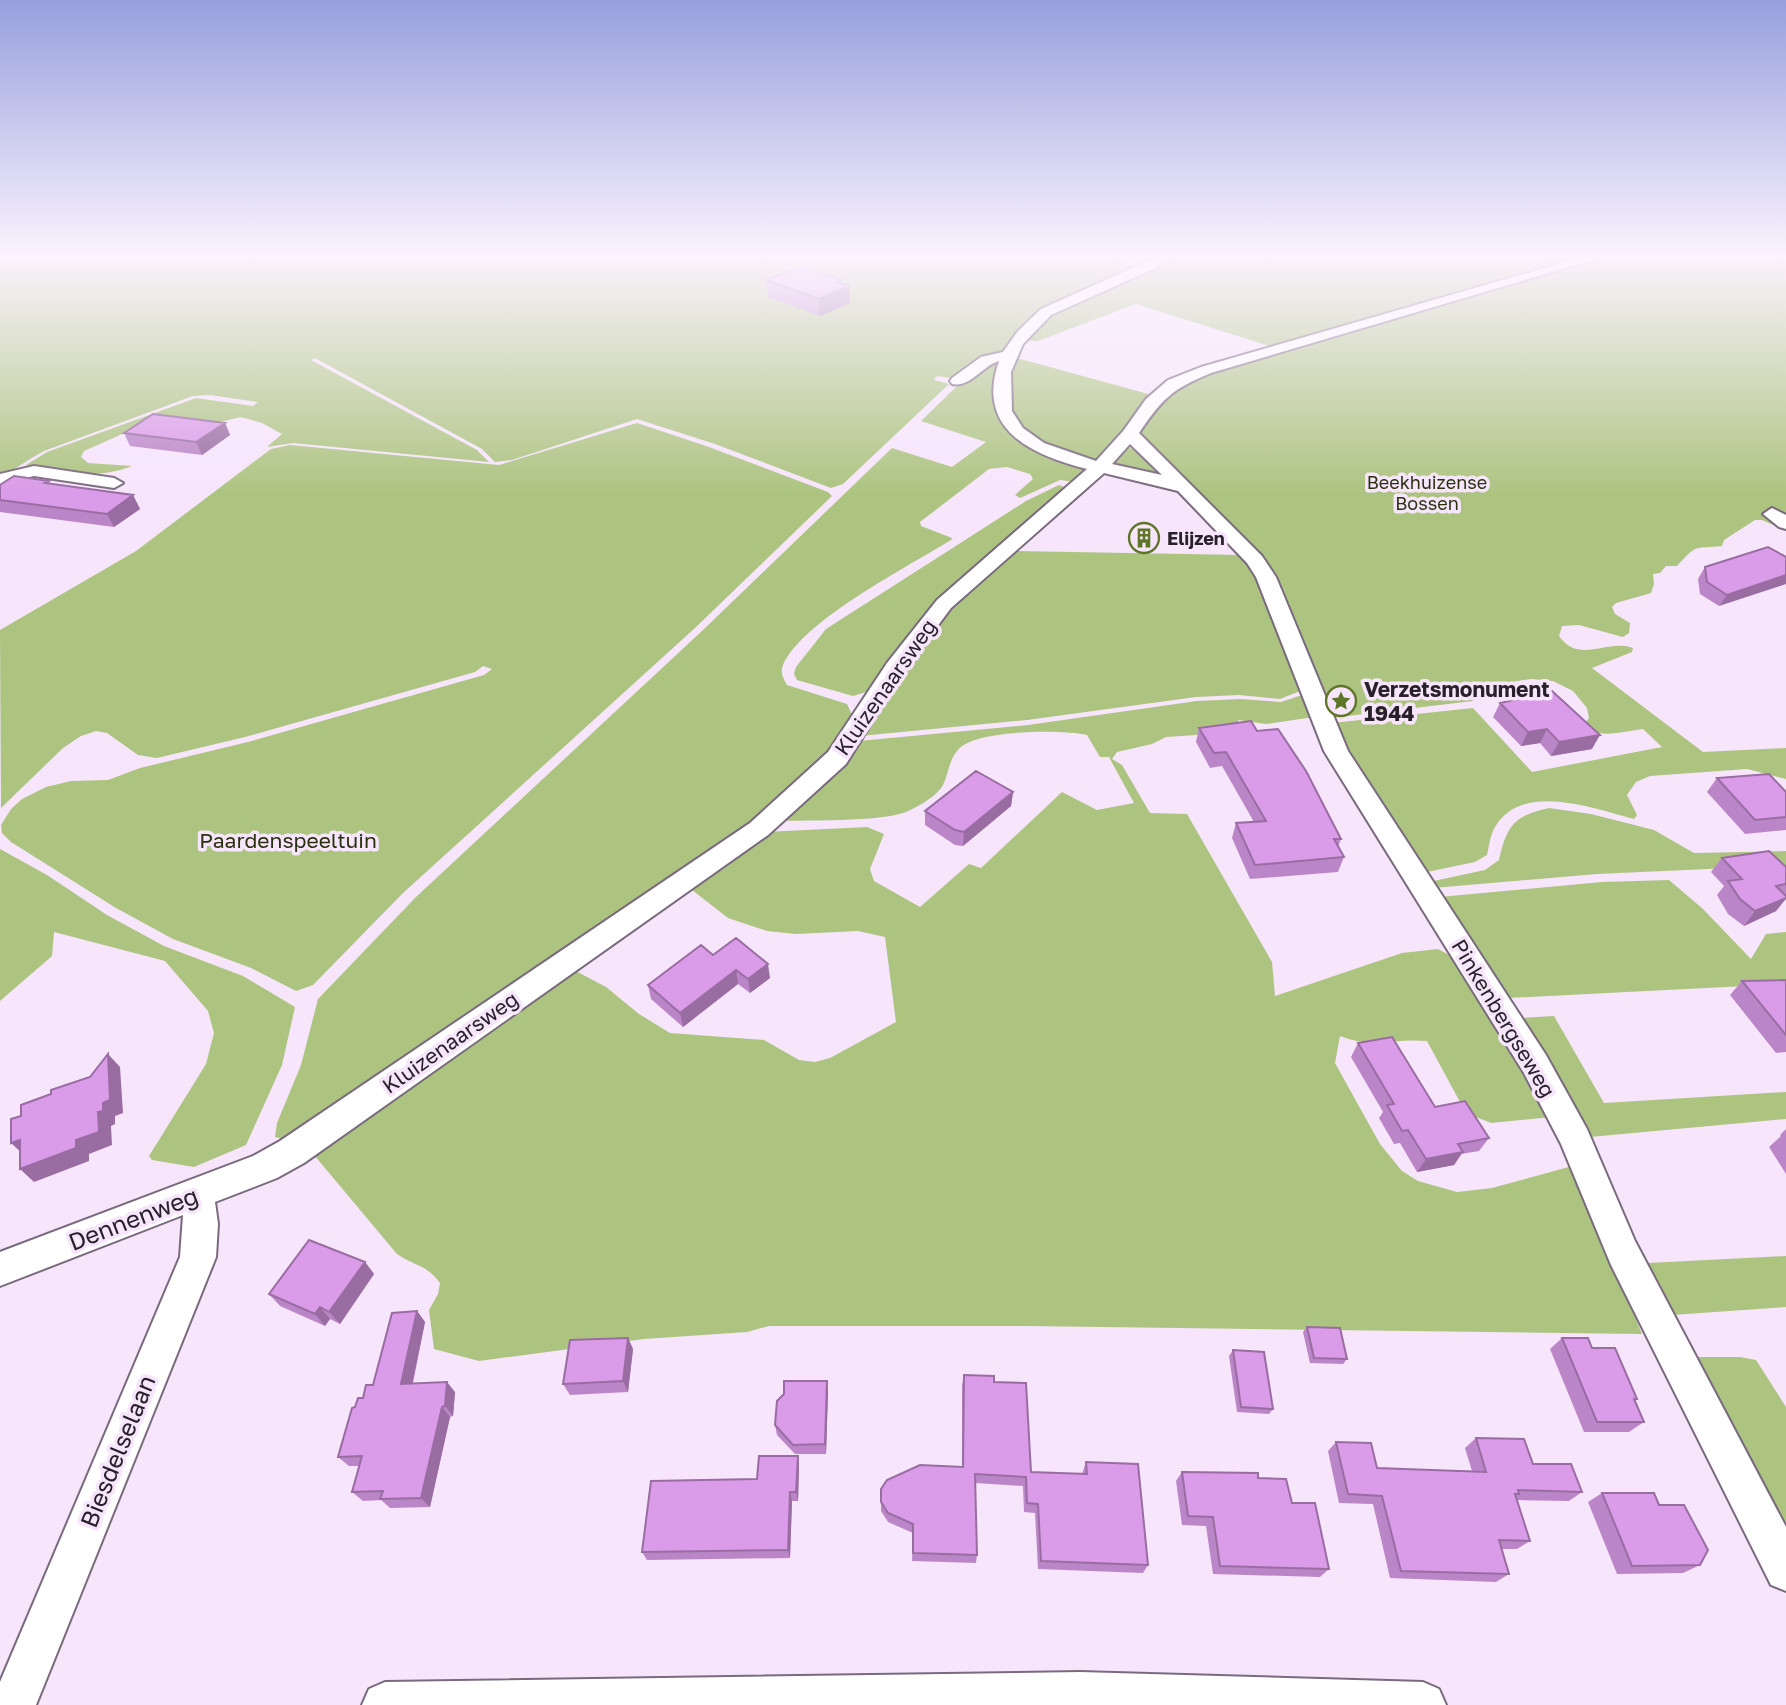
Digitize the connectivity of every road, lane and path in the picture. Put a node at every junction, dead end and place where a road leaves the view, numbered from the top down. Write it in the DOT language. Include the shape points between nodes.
graph roads {
  1 [pos="1024,334"];
  2 [pos="1332,334"];
  3 [pos="1008,357"];
  4 [pos="958,381"];
  5 [pos="1130,435"];
  6 [pos="1100,467"];
  7 [pos="0,478"];
  8 [pos="114,483"];
  9 [pos="1187,490"];
  10 [pos="265,1167"];
  11 [pos="197,1194"];
  12 [pos="0,1269"];
  13 [pos="1786,1570"];
  14 [pos="13,1705"];
  15 [pos="385,1705"];
  16 [pos="1423,1705"];
  1 -- 3 [label="street"];
  2 -- 5 [label="street, Kluizenaarsweg" via="1206,370 1166,389"];
  3 -- 4 [label="street" via="985,359"];
  3 -- 6 [label="street" via="1000,392 1016,432 1038,448"];
  5 -- 6 [label="street, Kluizenaarsweg"];
  5 -- 9 [label="street, Pinkenbergseweg"];
  6 -- 9 [label="street, Pinkenbergseweg" via="1150,476"];
  6 -- 10 [label="street, Kluizenaarsweg" via="944,604 909,647 837,758 781,810"];
  7 -- 8 [label="street" via="34,471"];
  9 -- 13 [label="street, Pinkenbergseweg" via="1255,560 1266,578 1336,751 1535,1064 1575,1139 1623,1253"];
  10 -- 11 [label="street, Dennenweg"];
  11 -- 12 [label="street, Dennenweg"];
  11 -- 14 [label="street, Biesdelselaan" via="201,1224 198,1257"];
  15 -- 16 [label="street" via="1080,1695"];
}
